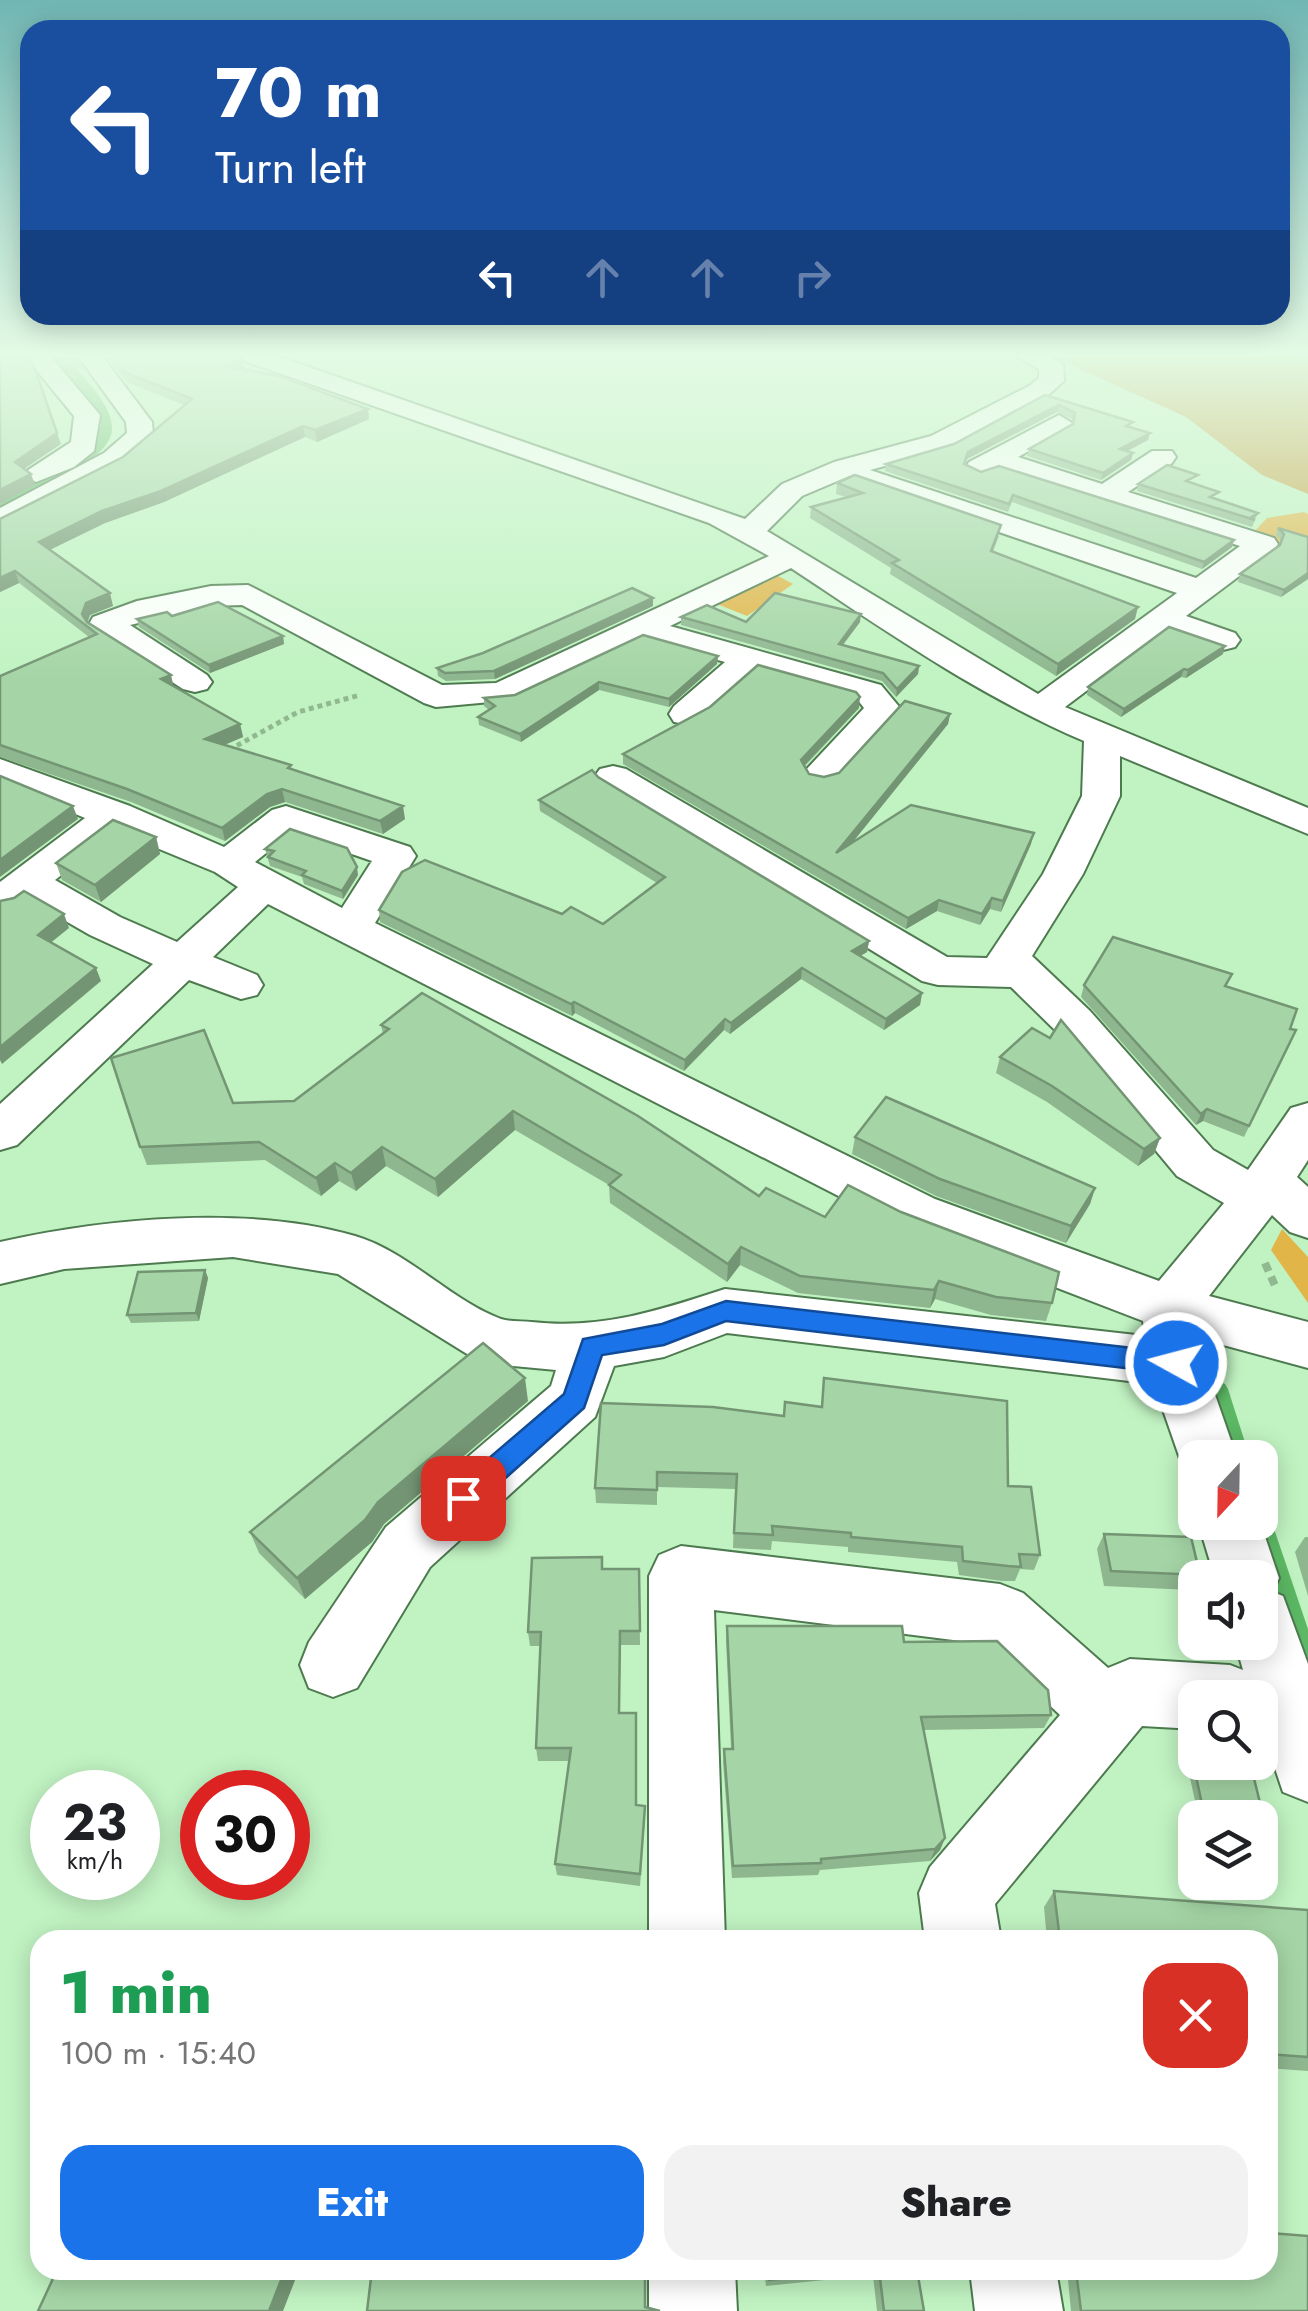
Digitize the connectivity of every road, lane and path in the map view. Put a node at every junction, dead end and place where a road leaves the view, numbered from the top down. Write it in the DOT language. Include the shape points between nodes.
graph roads {
  1 [pos="58,464"];
  2 [pos="104,464"];
  3 [pos="568,464"];
  4 [pos="859,464"];
  5 [pos="986,464"];
  6 [pos="1014,464"];
  7 [pos="1150,464"];
  8 [pos="866,477"];
  9 [pos="0,491"];
  10 [pos="1105,494"];
  11 [pos="927,498"];
  12 [pos="9,509"];
  13 [pos="750,531"];
  14 [pos="792,556"];
  15 [pos="1200,590"];
  16 [pos="1161,618"];
  17 [pos="639,628"];
  18 [pos="1223,640"];
  19 [pos="748,660"];
  20 [pos="195,682"];
  21 [pos="1040,709"];
  22 [pos="687,714"];
  23 [pos="1102,738"];
  24 [pos="0,770"];
  25 [pos="822,773"];
  26 [pos="613,777"];
  27 [pos="116,814"];
  28 [pos="1308,822"];
  29 [pos="246,874"];
  30 [pos="14,891"];
  31 [pos="351,927"];
  32 [pos="180,962"];
  33 [pos="1022,972"];
  34 [pos="241,985"];
  35 [pos="1307,1125"];
  36 [pos="0,1132"];
  37 [pos="1263,1189"];
  38 [pos="1308,1218"];
  39 [pos="0,1263"];
  40 [pos="1169,1308"];
  41 [pos="1308,1345"];
  42 [pos="592,1347"];
  43 [pos="1176,1363"];
  44 [pos="1201,1440"];
  45 [pos="333,1665"];
  46 [pos="1178,1695"];
  47 [pos="1108,1712"];
  48 [pos="1278,1713"];
  49 [pos="1308,1767"];
  50 [pos="687,1930"];
  51 [pos="962,1930"];
  52 [pos="692,2280"];
  53 [pos="1014,2280"];
  54 [pos="693,2311"];
  55 [pos="1019,2311"];
  1 -- 9 [label="street"];
  2 -- 12 [label="street"];
  3 -- 13 [label="street"];
  4 -- 13 [label="street" via="792,490"];
  5 -- 11 [label="street"];
  6 -- 10 [label="street"];
  7 -- 10 [label="street"];
  8 -- 11 [label="street"];
  10 -- 15 [label="street" via="1263,544"];
  11 -- 15 [label="street"];
  13 -- 14 [label="street"];
  14 -- 17 [label="street"];
  14 -- 21 [label="street"];
  15 -- 16 [label="street"];
  16 -- 18 [label="street"];
  16 -- 21 [label="street"];
  17 -- 19 [label="street"];
  17 -- 20 [label="street" via="502,693 470,697 436,696 248,595 137,611 105,624"];
  19 -- 22 [label="street"];
  19 -- 25 [label="street" via="869,692 884,709"];
  21 -- 23 [label="street"];
  23 -- 28 [label="street"];
  23 -- 33 [label="street" via="1101,796 1063,874 1009,958"];
  24 -- 27 [label="street"];
  26 -- 33 [label="street" via="678,799 938,970"];
  27 -- 29 [label="street"];
  27 -- 30 [label="street"];
  29 -- 31 [label="street"];
  29 -- 31 [label="street" via="286,818 396,856"];
  29 -- 32 [label="street"];
  30 -- 32 [label="street"];
  31 -- 40 [label="street" via="916,1213"];
  32 -- 34 [label="street"];
  32 -- 36 [label="street"];
  33 -- 37 [label="street" via="1195,1163"];
  35 -- 37 [label="street"];
  37 -- 38 [label="street"];
  37 -- 40 [label="street"];
  39 -- 42 [label="street" via="64,1248 232,1236 350,1255 492,1341"];
  40 -- 41 [label="street"];
  40 -- 43 [label="street"];
  42 -- 43 [label="street" via="664,1334 726,1311"];
  42 -- 45 [label="street" via="575,1400 408,1547"];
  43 -- 44 [label="street"];
  46 -- 47 [label="street" via="1130,1692"];
  47 -- 50 [label="street" via="1000,1615 682,1576"];
  47 -- 51 [label="street" via="956,1893"];
  48 -- 49 [label="street"];
  52 -- 54 [label="street"];
  53 -- 55 [label="street"];
}
